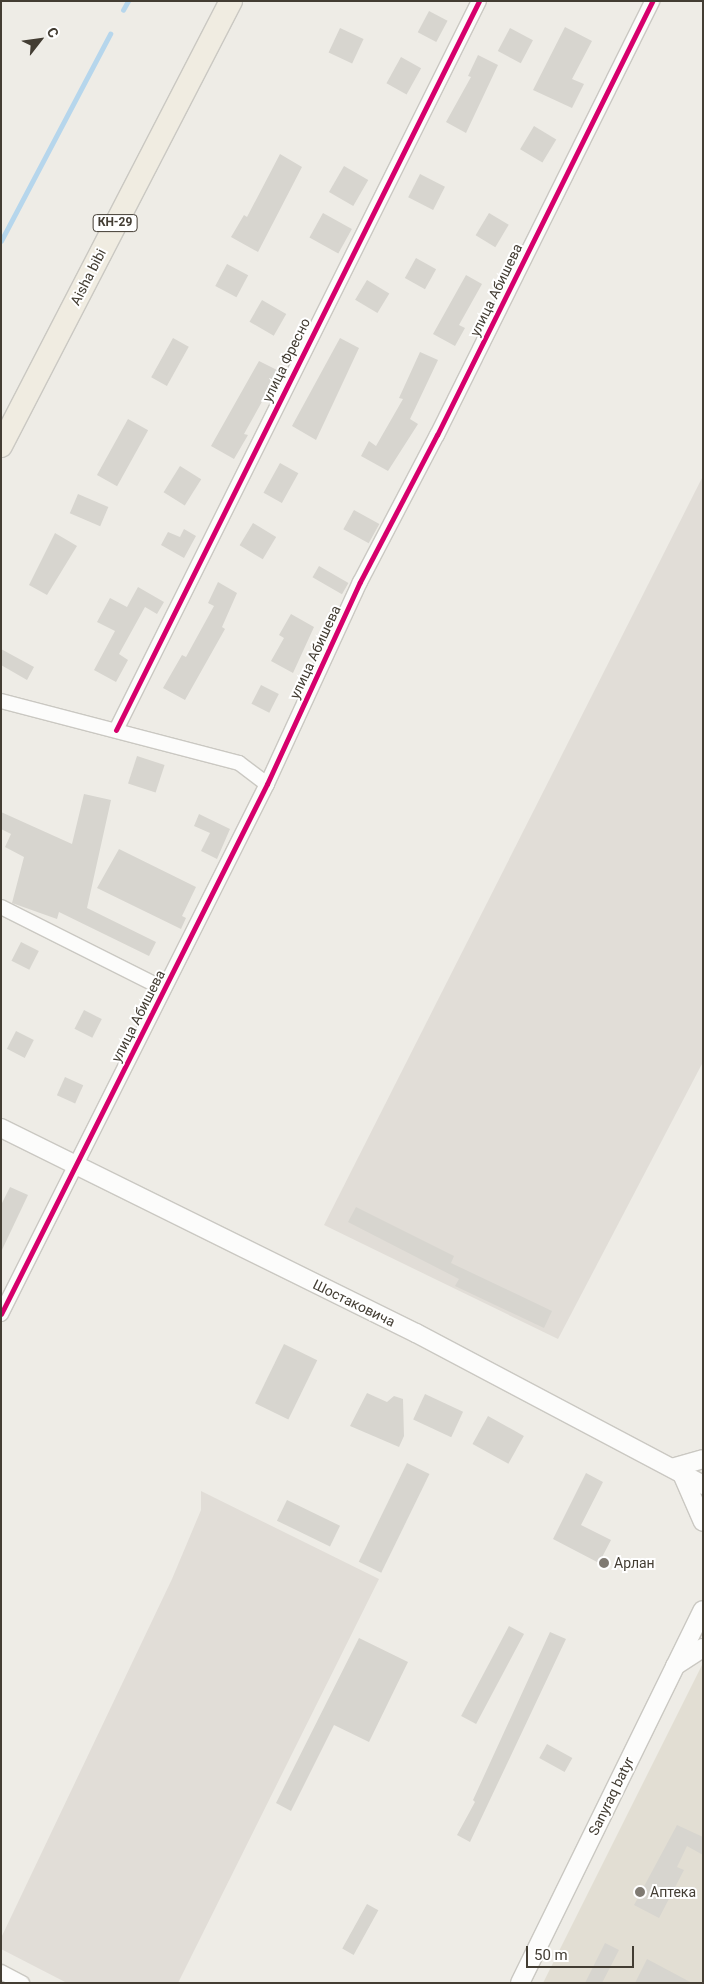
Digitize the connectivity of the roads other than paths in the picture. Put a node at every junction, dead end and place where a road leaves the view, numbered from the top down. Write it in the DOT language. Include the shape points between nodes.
graph roads {
  1 [pos="231,1"];
  2 [pos="479,1"];
  3 [pos="652,1"];
  4 [pos="1,446"];
  5 [pos="1,702"];
  6 [pos="116,730"];
  7 [pos="266,784"];
  8 [pos="1,907"];
  9 [pos="164,989"];
  10 [pos="1,1128"];
  11 [pos="76,1166"];
  12 [pos="1,1314"];
  13 [pos="703,1459"];
  14 [pos="677,1471"];
  15 [pos="703,1485"];
  16 [pos="703,1522"];
  17 [pos="703,1610"];
  18 [pos="703,1648"];
  19 [pos="674,1666"];
  20 [pos="1,1972"];
  21 [pos="22,1983"];
  22 [pos="520,1983"];
  1 -- 4 [label="main road, Aisha bibi / КН-29"];
  2 -- 6 [label="street, улица Фресно"];
  3 -- 7 [label="street, улица Абишева" via="437,435 360,582"];
  5 -- 6 [label="street"];
  6 -- 7 [label="street" via="239,763"];
  7 -- 9 [label="street, улица Абишева"];
  8 -- 9 [label="street"];
  9 -- 11 [label="street, улица Абишева"];
  10 -- 11 [label="street, Шостаковича"];
  11 -- 12 [label="street, улица Абишева"];
  11 -- 14 [label="street, Шостаковича" via="416,1333"];
  13 -- 14 [label="street"];
  14 -- 15 [label="street, Шостаковича"];
  14 -- 16 [label="street"];
  17 -- 19 [label="street, Sanyraq batyr"];
  18 -- 19 [label="street"];
  19 -- 22 [label="street, Sanyraq batyr"];
  20 -- 21 [label="street"];
}
